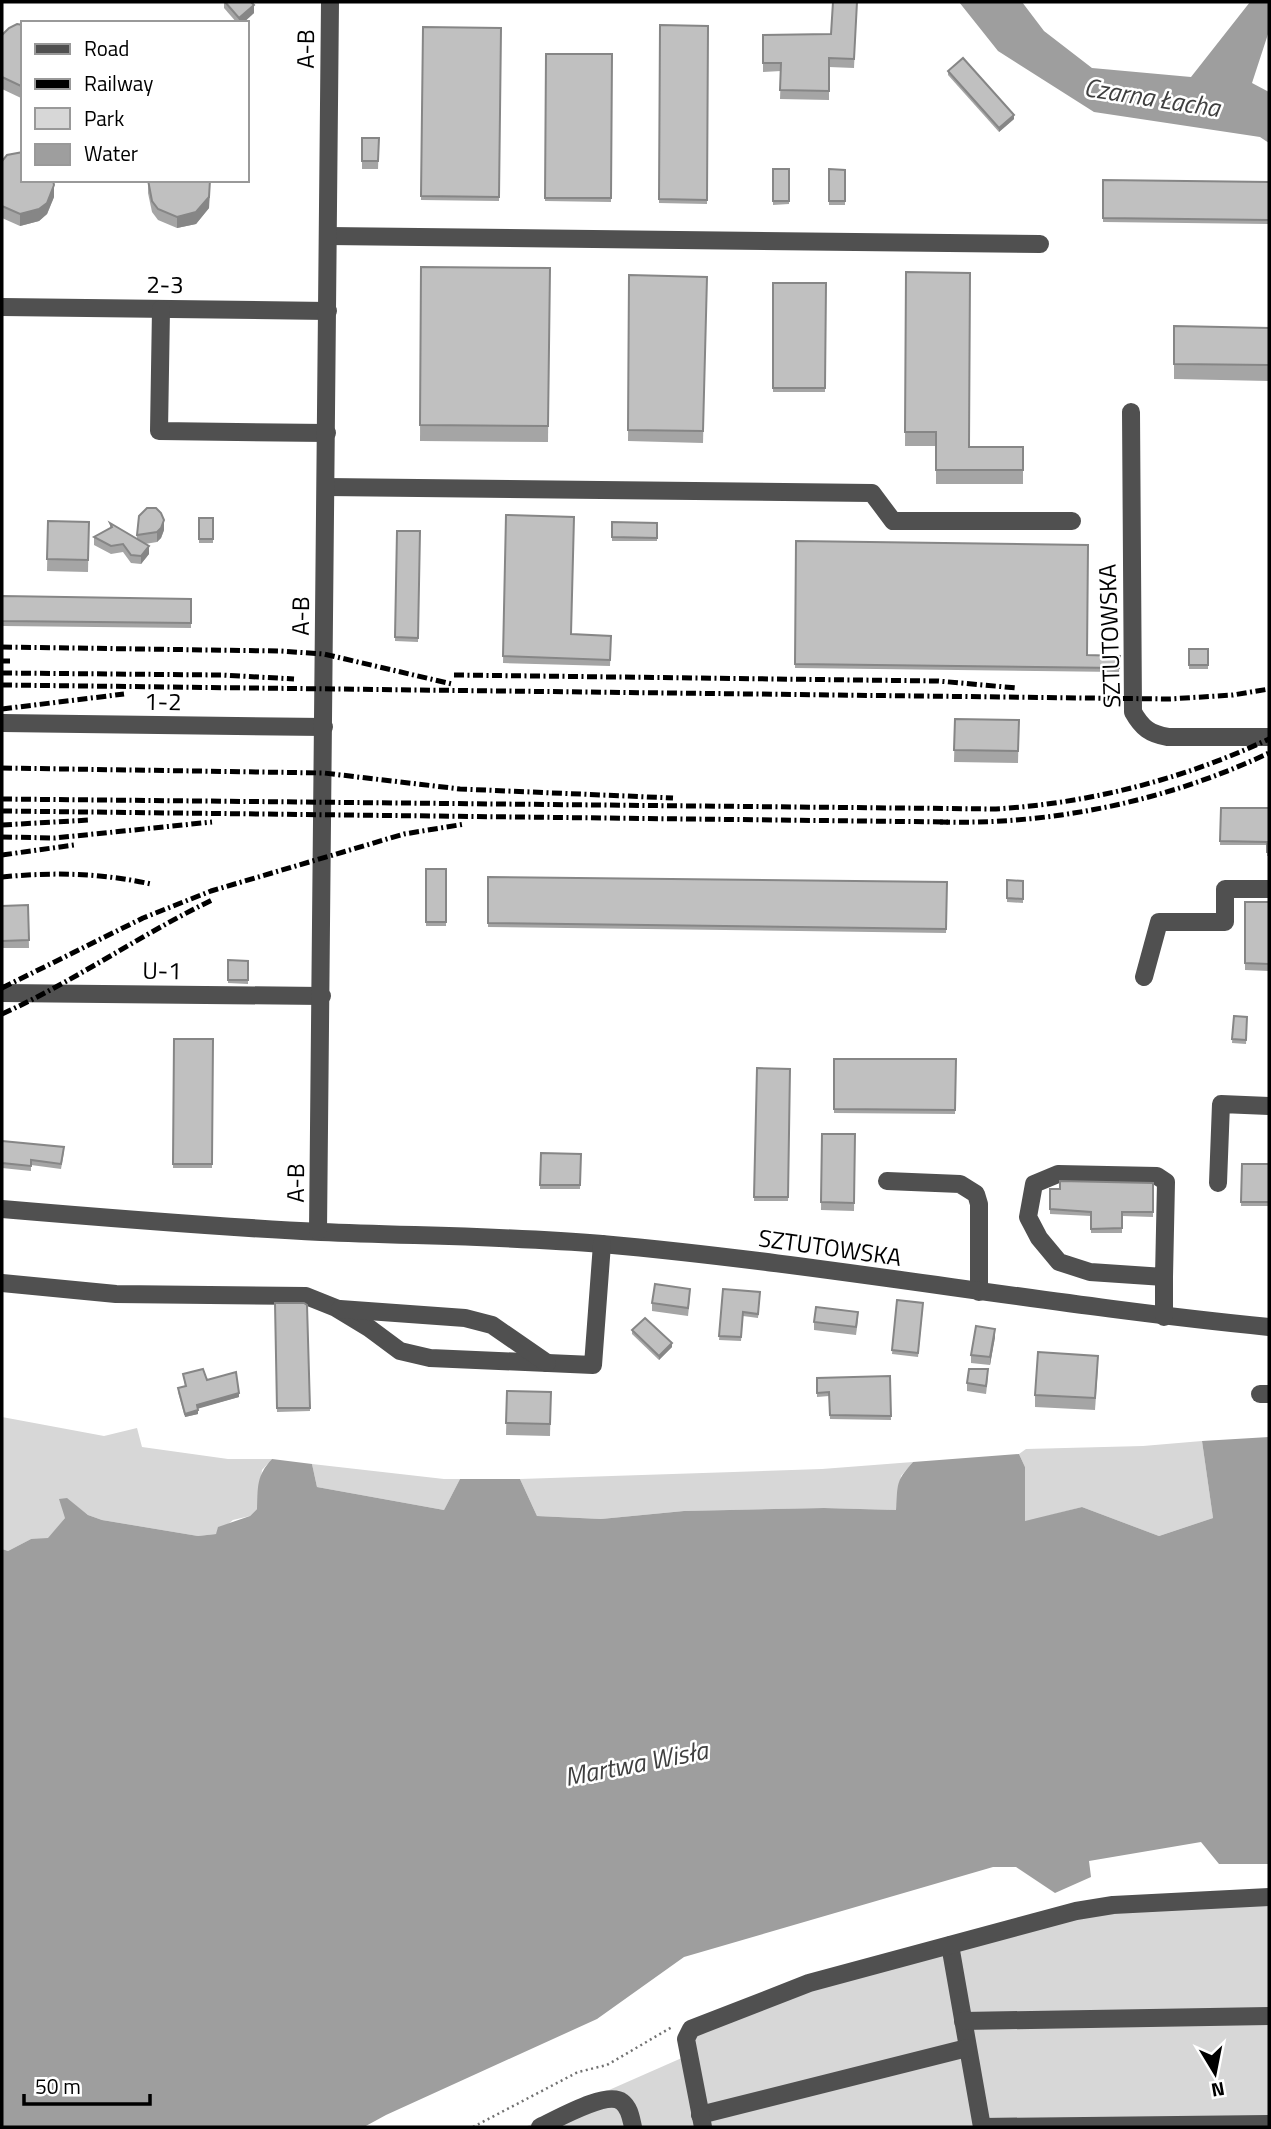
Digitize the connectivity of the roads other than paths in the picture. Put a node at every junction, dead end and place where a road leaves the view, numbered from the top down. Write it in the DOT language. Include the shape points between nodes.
graph roads {
  1 [pos="330,2"];
  2 [pos="328,236"];
  3 [pos="1040,244"];
  4 [pos="2,307"];
  5 [pos="162,309"];
  6 [pos="328,311"];
  7 [pos="1131,412"];
  8 [pos="327,433"];
  9 [pos="326,487"];
  10 [pos="1072,521"];
  11 [pos="2,723"];
  12 [pos="324,727"];
  13 [pos="1269,737"];
  14 [pos="1269,889"];
  15 [pos="1144,977"];
  16 [pos="2,993"];
  17 [pos="322,996"];
  18 [pos="1269,1106"];
  19 [pos="887,1181"];
  20 [pos="1218,1183"];
  21 [pos="2,1209"];
  22 [pos="318,1231"];
  23 [pos="602,1244"];
  24 [pos="1164,1277"];
  25 [pos="2,1283"];
  26 [pos="979,1292"];
  27 [pos="336,1308"];
  28 [pos="1164,1317"];
  29 [pos="1269,1327"];
  30 [pos="547,1363"];
  31 [pos="1269,1897"];
  32 [pos="950,1945"];
  33 [pos="1269,2016"];
  34 [pos="963,2021"];
  35 [pos="967,2048"];
  36 [pos="701,2121"];
  37 [pos="1269,2124"];
  38 [pos="540,2127"];
  39 [pos="633,2127"];
  40 [pos="982,2127"];
  1 -- 2 [label="street, A-B"];
  2 -- 3 [label="street"];
  2 -- 6 [label="street, A-B"];
  4 -- 5 [label="street, 2-3"];
  5 -- 6 [label="street, 2-3"];
  5 -- 8 [label="street" via="159,431"];
  6 -- 8 [label="street, A-B"];
  7 -- 13 [label="street, SZTUTOWSKA" via="1133,712 1140,725 1160,736"];
  8 -- 9 [label="street, A-B"];
  9 -- 10 [label="street" via="872,493 894,521"];
  9 -- 12 [label="street, A-B"];
  11 -- 12 [label="street, 1-2"];
  12 -- 17 [label="street, A-B"];
  14 -- 15 [label="street" via="1225,889 1225,922 1159,922"];
  16 -- 17 [label="street, U-1"];
  17 -- 22 [label="street, A-B"];
  18 -- 20 [label="street" via="1221,1104"];
  19 -- 26 [label="street" via="960,1184 976,1195"];
  21 -- 22 [label="street, SZTUTOWSKA"];
  22 -- 23 [label="street, SZTUTOWSKA"];
  23 -- 26 [label="street, SZTUTOWSKA"];
  23 -- 30 [label="street" via="593,1365"];
  24 -- 24 [label="street" via="1090,1272 1059,1262 1028,1217 1034,1184 1058,1174 1157,1176 1166,1182"];
  24 -- 28 [label="street"];
  25 -- 27 [label="street" via="116,1294 306,1296"];
  26 -- 28 [label="street, SZTUTOWSKA"];
  27 -- 30 [label="street" via="465,1318 492,1325"];
  27 -- 30 [label="street" via="400,1351 430,1358"];
  28 -- 29 [label="street, SZTUTOWSKA"];
  31 -- 32 [label="street" via="1096,1907"];
  32 -- 34 [label="street"];
  32 -- 36 [label="street" via="809,1983 691,2029 687,2049"];
  33 -- 34 [label="street"];
  34 -- 35 [label="street"];
  35 -- 36 [label="street"];
  35 -- 40 [label="street"];
  37 -- 40 [label="street"];
  38 -- 39 [label="street" via="615,2098 629,2112"];
}
